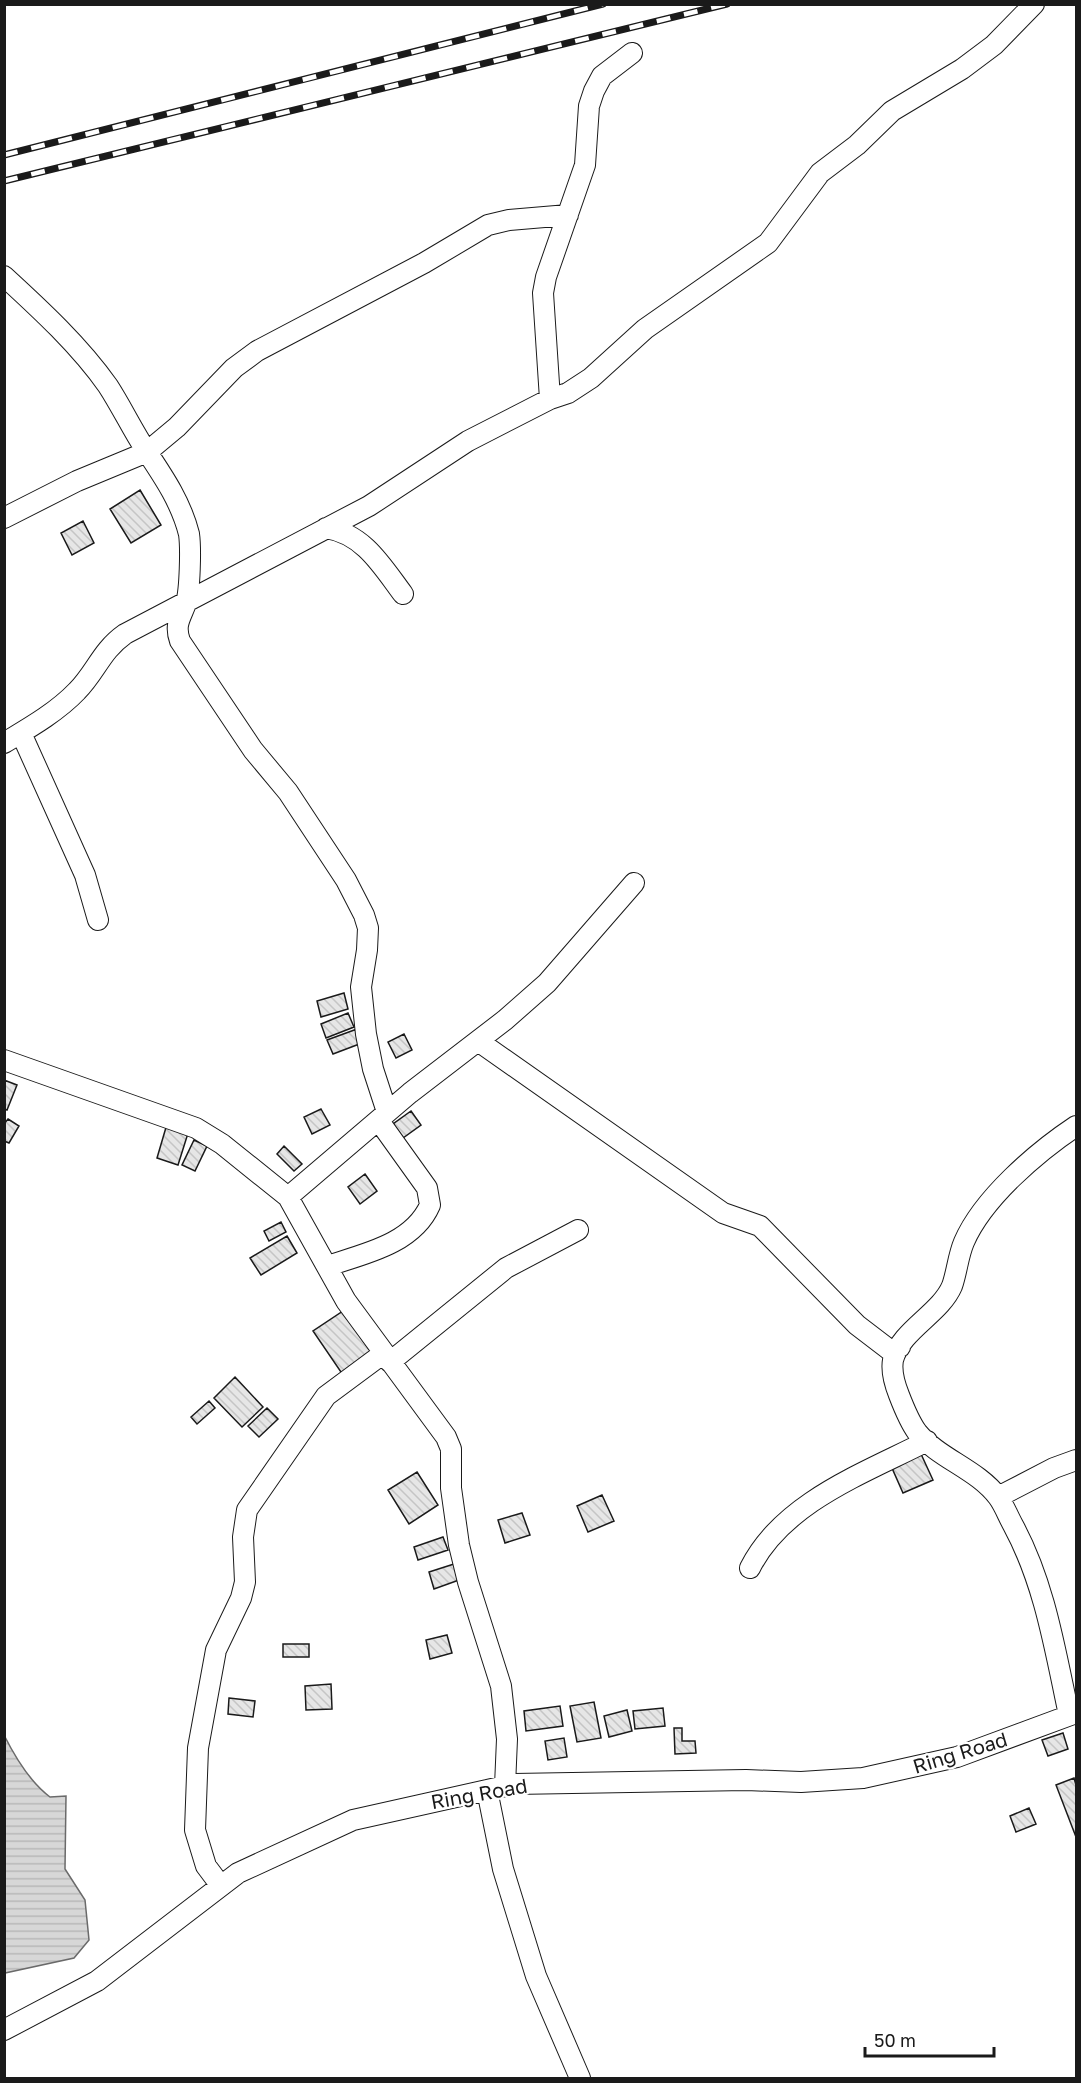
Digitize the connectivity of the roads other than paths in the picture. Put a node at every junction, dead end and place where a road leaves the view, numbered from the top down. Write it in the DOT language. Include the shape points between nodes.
graph roads {
  1 [pos="1034,4"];
  2 [pos="632,53"];
  3 [pos="568,215"];
  4 [pos="4,276"];
  5 [pos="550,399"];
  6 [pos="147,452"];
  7 [pos="4,518"];
  8 [pos="326,528"];
  9 [pos="403,594"];
  10 [pos="186,602"];
  11 [pos="13,738"];
  12 [pos="634,883"];
  13 [pos="98,920"];
  14 [pos="478,1041"];
  15 [pos="4,1060"];
  16 [pos="383,1117"];
  17 [pos="1077,1126"];
  18 [pos="288,1197"];
  19 [pos="578,1230"];
  20 [pos="327,1266"];
  21 [pos="900,1347"];
  22 [pos="387,1358"];
  23 [pos="927,1442"];
  24 [pos="1077,1460"];
  25 [pos="998,1497"];
  26 [pos="750,1568"];
  27 [pos="1073,1714"];
  28 [pos="496,1788"];
  29 [pos="221,1886"];
  30 [pos="4,2030"];
  31 [pos="580,2079"];
  1 -- 5 [label="street" via="994,45 892,111 857,145 820,172 768,243 645,329 591,378"];
  2 -- 3 [label="street" via="602,76 594,91 589,106 585,165"];
  3 -- 5 [label="street" via="543,293"];
  3 -- 6 [label="street" via="488,225 265,346 234,368"];
  4 -- 6 [label="street" via="108,386"];
  5 -- 8 [label="street" via="468,441 369,507"];
  6 -- 7 [label="street" via="77,481"];
  6 -- 10 [label="street" via="168,484 189,537"];
  8 -- 9 [label="street" via="358,540"];
  8 -- 10 [label="street"];
  10 -- 11 [label="street" via="110,644 79,690"];
  10 -- 16 [label="street" via="176,630 180,641 253,750 288,792 346,880 364,915 368,928 361,987"];
  11 -- 13 [label="street" via="85,875"];
  12 -- 14 [label="street" via="548,982"];
  14 -- 16 [label="street"];
  14 -- 21 [label="street" via="723,1213 760,1226 857,1325 891,1351"];
  15 -- 18 [label="street" via="196,1128"];
  16 -- 18 [label="street"];
  16 -- 20 [label="street" via="428,1188 430,1205 415,1227 399,1239"];
  17 -- 21 [label="street" via="1038,1154 974,1224 963,1244 951,1289"];
  18 -- 20 [label="street"];
  19 -- 22 [label="street" via="506,1268"];
  20 -- 22 [label="street" via="345,1301"];
  21 -- 23 [label="street" via="893,1361 894,1384 908,1418"];
  22 -- 28 [label="street" via="432,1416 451,1449 451,1488 459,1545 502,1695 507,1739"];
  22 -- 29 [label="street" via="327,1396 247,1510 243,1537 246,1582 216,1650 198,1748 195,1830 206,1866"];
  23 -- 25 [label="street"];
  23 -- 26 [label="street" via="798,1511 761,1546"];
  24 -- 25 [label="street"];
  25 -- 27 [label="street" via="1032,1563"];
  27 -- 28 [label="street, Ring Road" via="957,1757 863,1778"];
  28 -- 29 [label="street, Ring Road" via="353,1820 238,1873"];
  28 -- 31 [label="street" via="503,1869 536,1977"];
  29 -- 30 [label="street, Ring Road" via="97,1981"];
}
